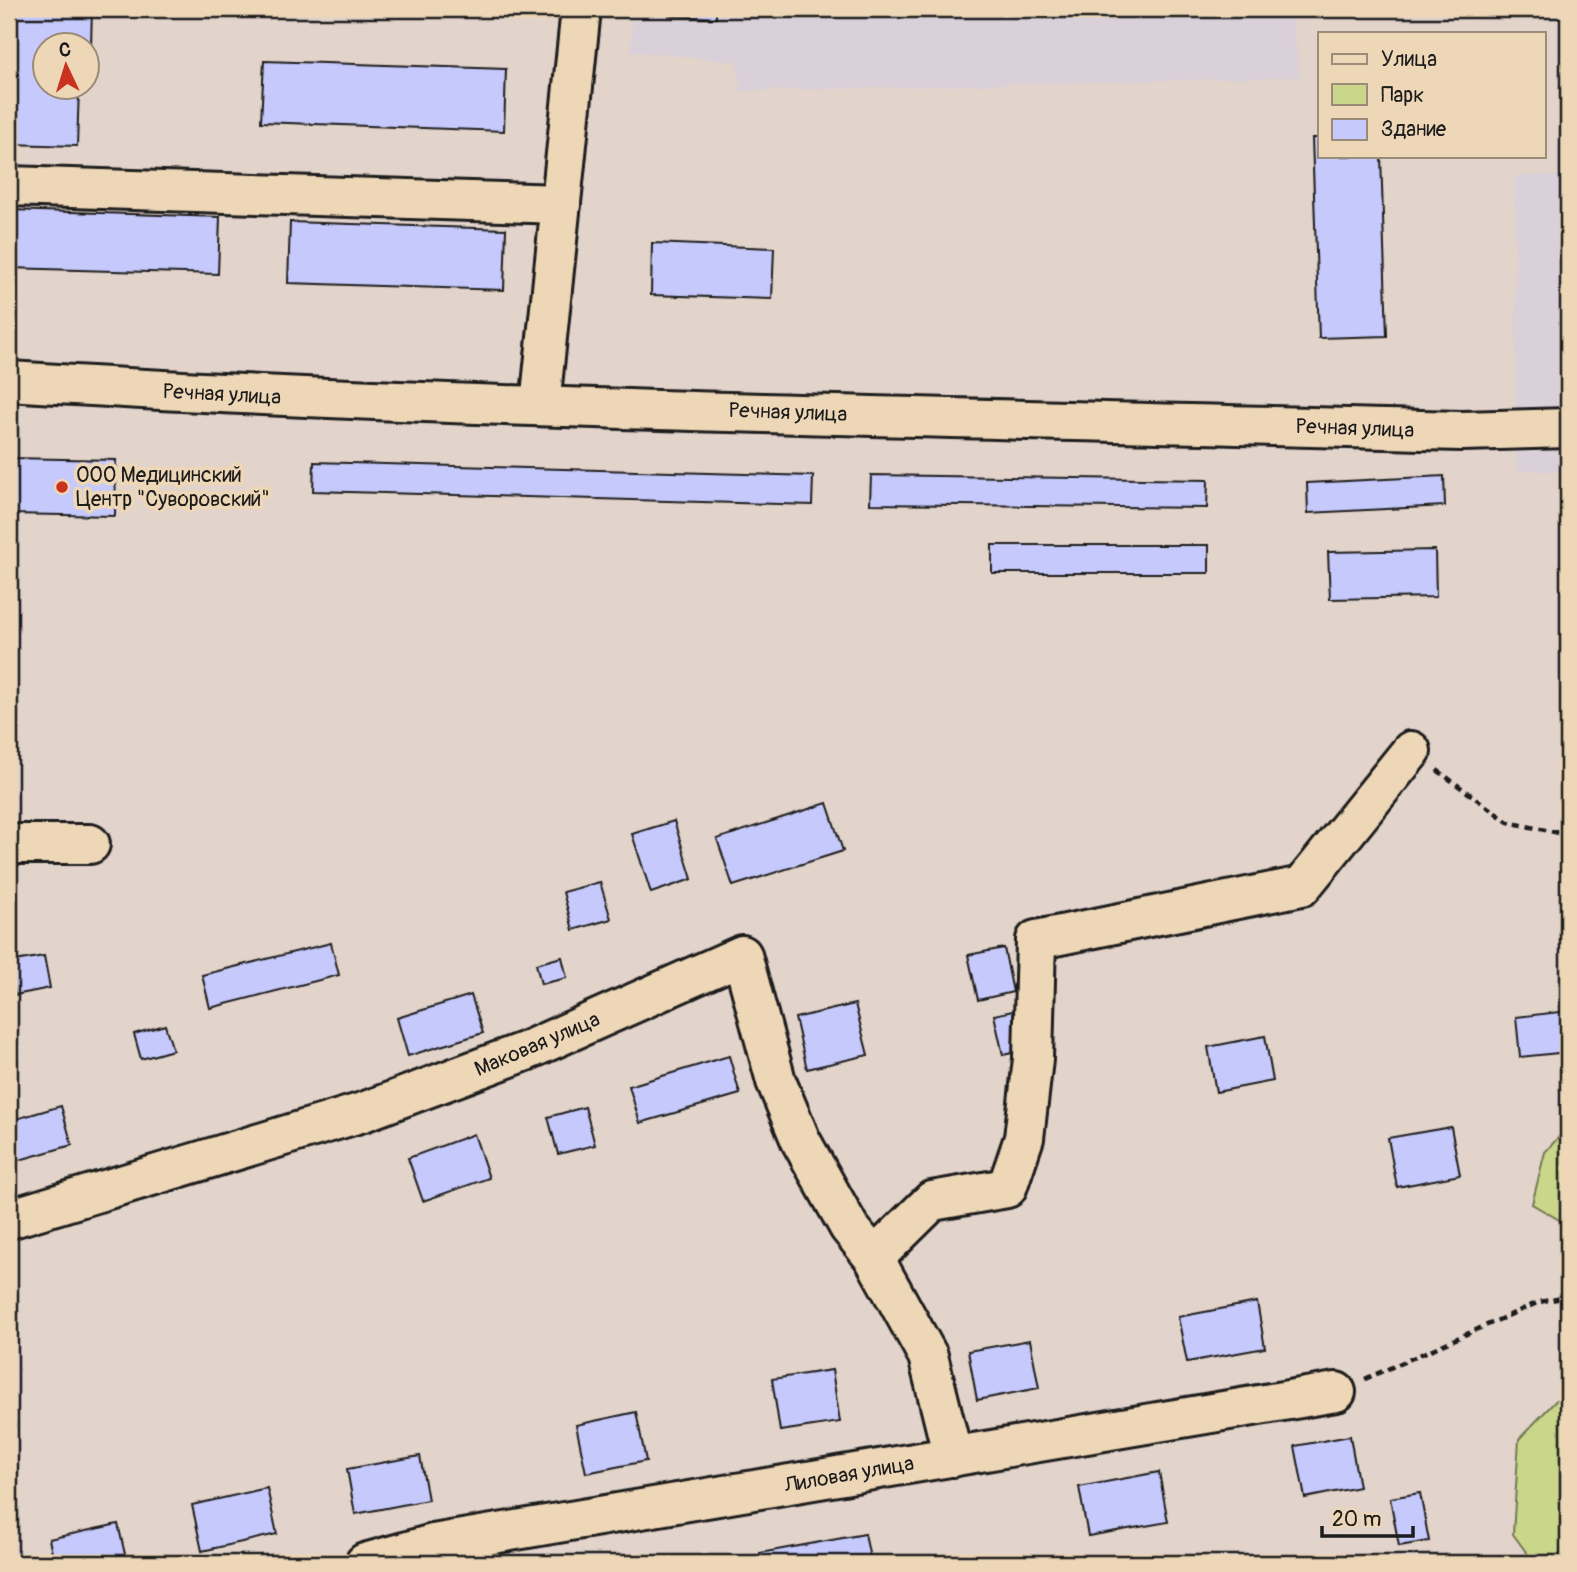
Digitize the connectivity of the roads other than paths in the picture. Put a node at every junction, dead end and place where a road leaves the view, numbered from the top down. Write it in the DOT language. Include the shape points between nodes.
graph roads {
  1 [pos="581,9"];
  2 [pos="9,186"];
  3 [pos="561,204"];
  4 [pos="9,381"];
  5 [pos="540,405"];
  6 [pos="1568,428"];
  7 [pos="1411,751"];
  8 [pos="9,844"];
  9 [pos="90,844"];
  10 [pos="9,1219"];
  11 [pos="874,1258"];
  12 [pos="1336,1392"];
  13 [pos="953,1457"];
  14 [pos="365,1563"];
  1 -- 3 [label="street"];
  2 -- 3 [label="street"];
  3 -- 5 [label="street"];
  4 -- 5 [label="street, Речная улица" via="245,396"];
  5 -- 6 [label="street, Речная улица" via="1462,431"];
  7 -- 11 [label="street" via="1302,886 1036,940 1033,1059 1024,1138 1007,1188 932,1201"];
  8 -- 9 [label="street"];
  10 -- 11 [label="street, Маковая улица" via="363,1112 526,1051 741,955 776,1082 801,1140 849,1227"];
  11 -- 13 [label="street, Маковая улица" via="928,1356"];
  12 -- 13 [label="street, Лиловая улица"];
  13 -- 14 [label="street, Лиловая улица" via="433,1544"];
}
